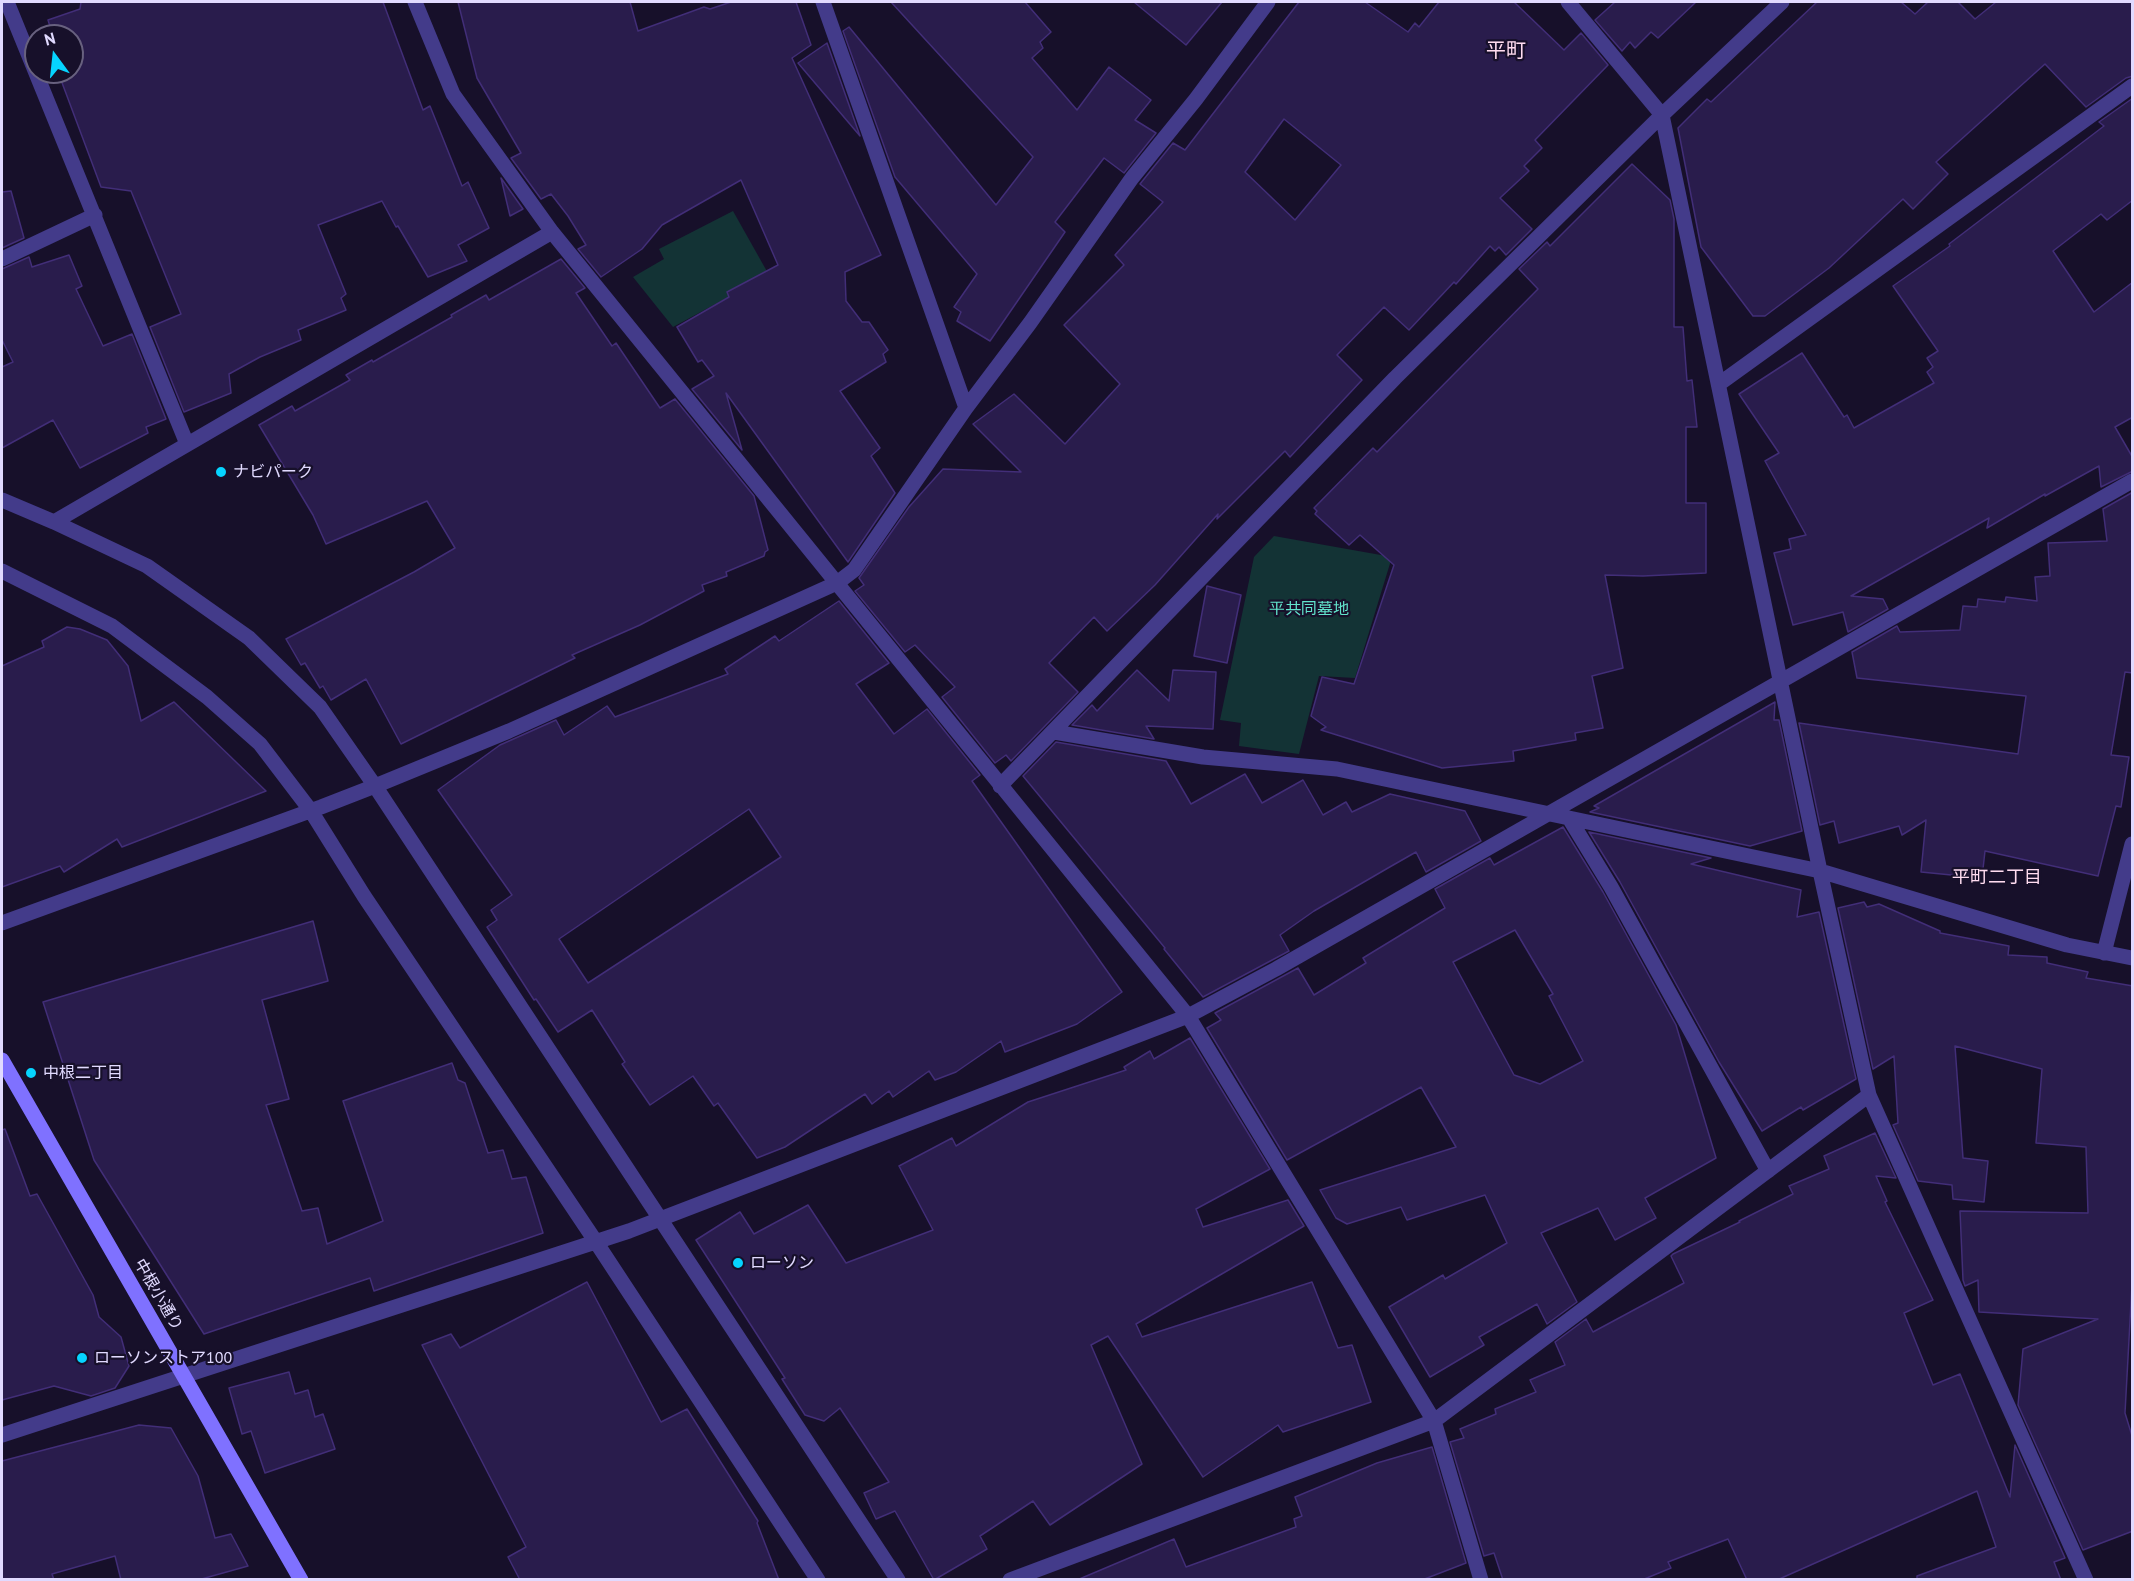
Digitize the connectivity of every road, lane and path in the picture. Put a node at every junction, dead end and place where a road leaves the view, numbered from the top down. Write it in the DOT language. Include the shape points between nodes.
graph roads {
  1 [pos="7,2"];
  2 [pos="415,2"];
  3 [pos="823,2"];
  4 [pos="1268,2"];
  5 [pos="1568,2"];
  6 [pos="1782,2"];
  7 [pos="2133,86"];
  8 [pos="1662,115"];
  9 [pos="95,215"];
  10 [pos="552,232"];
  11 [pos="2,259"];
  12 [pos="1719,384"];
  13 [pos="966,408"];
  14 [pos="187,444"];
  15 [pos="2133,481"];
  16 [pos="2,500"];
  17 [pos="54,522"];
  18 [pos="2,571"];
  19 [pos="837,583"];
  20 [pos="1781,681"];
  21 [pos="1054,732"];
  22 [pos="1000,786"];
  23 [pos="370,788"];
  24 [pos="316,809"];
  25 [pos="1547,814"];
  26 [pos="1569,818"];
  27 [pos="2133,844"];
  28 [pos="1820,871"];
  29 [pos="2,923"];
  30 [pos="2104,953"];
  31 [pos="2133,958"];
  32 [pos="1188,1016"];
  33 [pos="2,1060"];
  34 [pos="1869,1095"];
  35 [pos="1768,1171"];
  36 [pos="654,1221"];
  37 [pos="602,1240"];
  38 [pos="184,1376"];
  39 [pos="1434,1421"];
  40 [pos="2,1435"];
  41 [pos="301,1580"];
  42 [pos="818,1580"];
  43 [pos="898,1580"];
  44 [pos="1010,1580"];
  45 [pos="1480,1580"];
  46 [pos="2086,1580"];
  1 -- 9 [label="street"];
  2 -- 10 [label="street" via="453,94"];
  3 -- 13 [label="street"];
  4 -- 13 [label="street" via="1132,178"];
  5 -- 8 [label="street"];
  6 -- 8 [label="street"];
  7 -- 12 [label="street"];
  8 -- 12 [label="street"];
  8 -- 21 [label="street" via="1395,378"];
  9 -- 11 [label="street"];
  9 -- 14 [label="street"];
  10 -- 14 [label="street"];
  10 -- 19 [label="street"];
  12 -- 20 [label="street"];
  13 -- 19 [label="street" via="854,570"];
  14 -- 17 [label="street"];
  15 -- 20 [label="street"];
  16 -- 17 [label="street"];
  17 -- 23 [label="street" via="147,566 249,638 320,707"];
  18 -- 24 [label="street" via="112,626 207,697 260,744"];
  19 -- 22 [label="street"];
  19 -- 23 [label="street" via="509,731"];
  20 -- 25 [label="street"];
  20 -- 28 [label="street"];
  21 -- 22 [label="street"];
  21 -- 25 [label="street" via="1203,757 1337,769"];
  22 -- 32 [label="street"];
  23 -- 24 [label="street"];
  23 -- 36 [label="street"];
  24 -- 29 [label="street"];
  24 -- 37 [label="street" via="364,896"];
  25 -- 26 [label="street"];
  25 -- 32 [label="street"];
  26 -- 28 [label="street"];
  26 -- 35 [label="street"];
  27 -- 30 [label="street"];
  28 -- 30 [label="street"];
  28 -- 34 [label="street"];
  30 -- 31 [label="street"];
  32 -- 36 [label="street"];
  32 -- 39 [label="street"];
  33 -- 38 [label="street, 中根小通り"];
  34 -- 35 [label="street"];
  34 -- 46 [label="street"];
  35 -- 39 [label="street"];
  36 -- 37 [label="street"];
  36 -- 43 [label="street"];
  37 -- 38 [label="street"];
  37 -- 42 [label="street"];
  38 -- 40 [label="street"];
  38 -- 41 [label="street, 中根小通り"];
  39 -- 44 [label="street"];
  39 -- 45 [label="street"];
}
